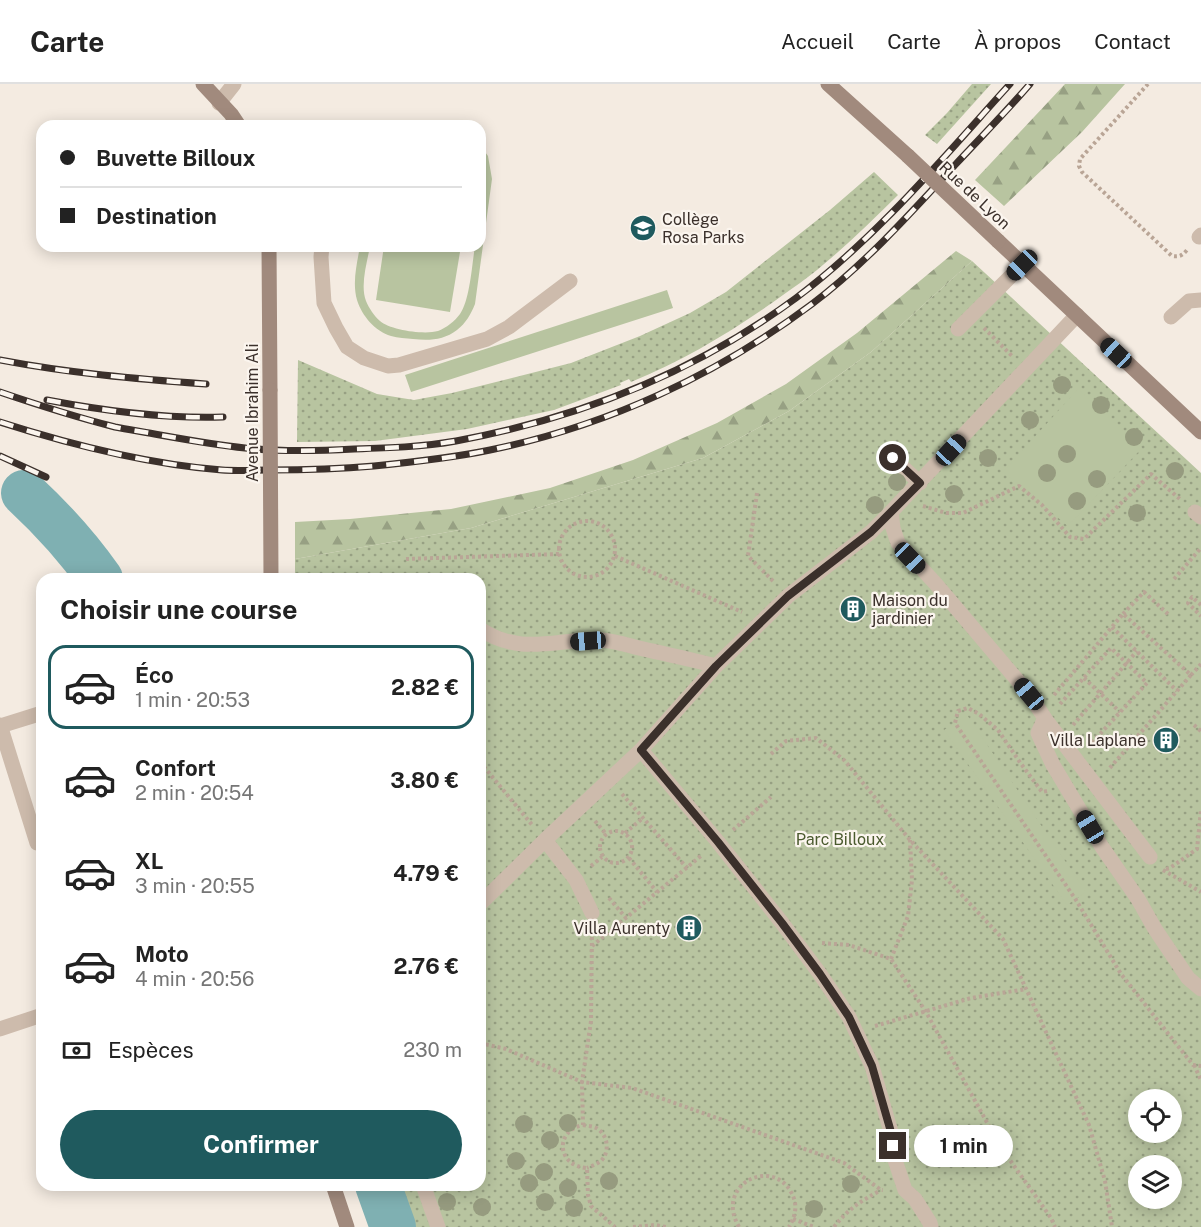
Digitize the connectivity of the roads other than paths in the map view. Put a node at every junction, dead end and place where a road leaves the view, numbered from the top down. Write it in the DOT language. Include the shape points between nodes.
graph roads {
  1 [pos="203,84"];
  2 [pos="234,84"];
  3 [pos="828,84"];
  4 [pos="219,103"];
  5 [pos="234,120"];
  6 [pos="269,252"];
  7 [pos="322,252"];
  8 [pos="1022,265"];
  9 [pos="570,281"];
  10 [pos="1201,300"];
  11 [pos="1077,315"];
  12 [pos="1171,317"];
  13 [pos="957,329"];
  14 [pos="1201,432"];
  15 [pos="893,458"];
  16 [pos="920,483"];
  17 [pos="891,512"];
  18 [pos="271,573"];
  19 [pos="486,632"];
  20 [pos="716,666"];
  21 [pos="36,715"];
  22 [pos="1043,716"];
  23 [pos="0,725"];
  24 [pos="641,750"];
  25 [pos="36,840"];
  26 [pos="545,840"];
  27 [pos="1150,857"];
  28 [pos="486,898"];
  29 [pos="592,914"];
  30 [pos="1201,988"];
  31 [pos="36,1017"];
  32 [pos="0,1029"];
  33 [pos="335,1191"];
  34 [pos="425,1191"];
  35 [pos="347,1227"];
  36 [pos="438,1227"];
  37 [pos="931,1227"];
  1 -- 4 [label="street"];
  2 -- 4 [label="lane"];
  3 -- 8 [label="street, Rue de Lyon, bridge"];
  4 -- 5 [label="street"];
  6 -- 18 [label="street, Avenue Ibrahim Ali, bridge"];
  7 -- 9 [label="lane" via="324,303 336,328 347,347 388,366 487,339"];
  8 -- 11 [label="street, Rue de Lyon"];
  8 -- 13 [label="lane"];
  10 -- 12 [label="lane" via="1189,301"];
  11 -- 14 [label="street, Rue de Lyon"];
  11 -- 16 [label="lane"];
  15 -- 16 [label="lane"];
  16 -- 17 [label="lane"];
  17 -- 20 [label="lane" via="788,596"];
  17 -- 22 [label="lane" via="898,543 1029,694"];
  19 -- 20 [label="lane" via="512,644 603,640"];
  20 -- 24 [label="lane"];
  21 -- 23 [label="lane"];
  22 -- 27 [label="lane"];
  22 -- 30 [label="lane" via="1038,733 1065,786 1155,929 1188,978"];
  23 -- 25 [label="lane"];
  24 -- 26 [label="lane"];
  24 -- 37 [label="lane" via="796,942 849,1017 872,1066 905,1190 915,1199"];
  26 -- 28 [label="lane"];
  26 -- 29 [label="lane" via="576,880"];
  31 -- 32 [label="lane"];
  33 -- 35 [label="street"];
  34 -- 36 [label="lane"];
}
